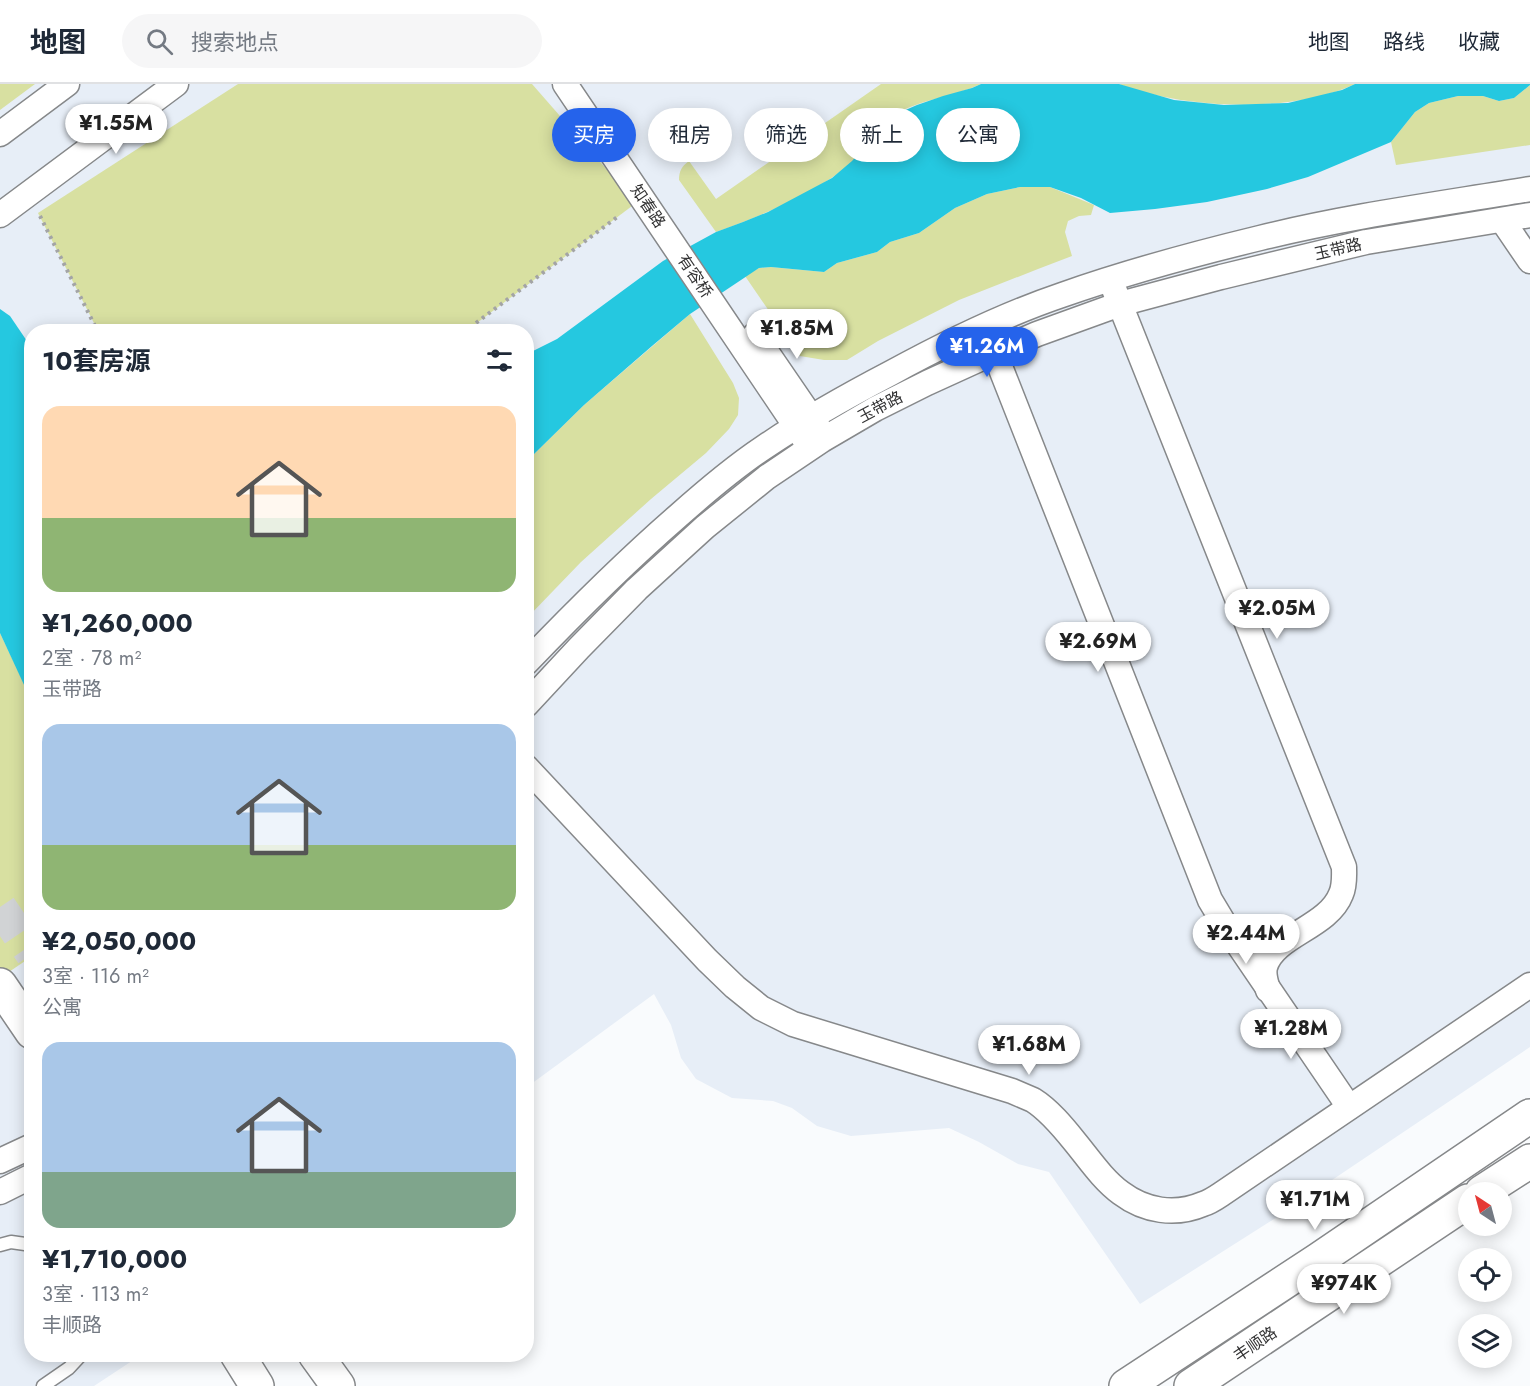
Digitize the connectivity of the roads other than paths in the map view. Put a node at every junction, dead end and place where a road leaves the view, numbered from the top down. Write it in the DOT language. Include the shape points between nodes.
graph roads {
  1 [pos="67,84"];
  2 [pos="176,84"];
  3 [pos="565,84"];
  4 [pos="581,84"];
  5 [pos="0,134"];
  6 [pos="1530,189"];
  7 [pos="0,215"];
  8 [pos="1530,215"];
  9 [pos="1502,220"];
  10 [pos="676,235"];
  11 [pos="1530,261"];
  12 [pos="1110,280"];
  13 [pos="1120,304"];
  14 [pos="984,326"];
  15 [pos="995,352"];
  16 [pos="804,422"];
  17 [pos="818,443"];
  18 [pos="534,655"];
  19 [pos="534,696"];
  20 [pos="534,776"];
  21 [pos="1224,925"];
  22 [pos="1286,942"];
  23 [pos="0,985"];
  24 [pos="1530,985"];
  25 [pos="1268,990"];
  26 [pos="24,1020"];
  27 [pos="1348,1107"];
  28 [pos="1530,1116"];
  29 [pos="24,1150"];
  30 [pos="0,1161"];
  31 [pos="1530,1161"];
  32 [pos="24,1180"];
  33 [pos="1497,1182"];
  34 [pos="0,1192"];
  35 [pos="1458,1209"];
  36 [pos="24,1244"];
  37 [pos="0,1245"];
  38 [pos="75,1362"];
  39 [pos="242,1362"];
  40 [pos="321,1362"];
  41 [pos="43,1386"];
  42 [pos="257,1386"];
  43 [pos="338,1386"];
  44 [pos="1126,1386"];
  45 [pos="1191,1386"];
  1 -- 5 [label="street"];
  2 -- 7 [label="street" via="34,203"];
  3 -- 10 [label="street, 知春路" via="643,198"];
  4 -- 10 [label="street"];
  6 -- 12 [label="street" via="1360,216 1260,237"];
  8 -- 9 [label="street, 玉带路"];
  9 -- 11 [label="street"];
  9 -- 13 [label="street, 玉带路" via="1366,242"];
  10 -- 16 [label="street, 有容桥"];
  12 -- 13 [label="street"];
  12 -- 14 [label="street"];
  13 -- 15 [label="street, 玉带路"];
  13 -- 22 [label="street" via="1344,867 1336,904"];
  14 -- 15 [label="street"];
  14 -- 16 [label="street"];
  15 -- 17 [label="street, 玉带路" via="875,409"];
  15 -- 21 [label="street" via="1204,887"];
  16 -- 17 [label="street"];
  16 -- 18 [label="street" via="707,490 639,550"];
  17 -- 19 [label="street, 玉带路" via="766,477 705,527 637,589"];
  20 -- 27 [label="street" via="693,946 761,1008 793,1024 1034,1101 1067,1131 1120,1193 1140,1204 1160,1211 1181,1211 1203,1204"];
  21 -- 22 [label="street" via="1238,939 1254,945"];
  21 -- 25 [label="street"];
  22 -- 25 [label="street" via="1268,959"];
  23 -- 26 [label="main road"];
  24 -- 27 [label="street"];
  25 -- 27 [label="street"];
  28 -- 44 [label="main road"];
  29 -- 30 [label="street"];
  31 -- 33 [label="main road"];
  32 -- 34 [label="street"];
  35 -- 45 [label="main road, 丰顺路"];
  36 -- 37 [label="lane"];
  38 -- 41 [label="lane"];
  39 -- 42 [label="main road"];
  40 -- 43 [label="main road"];
}
